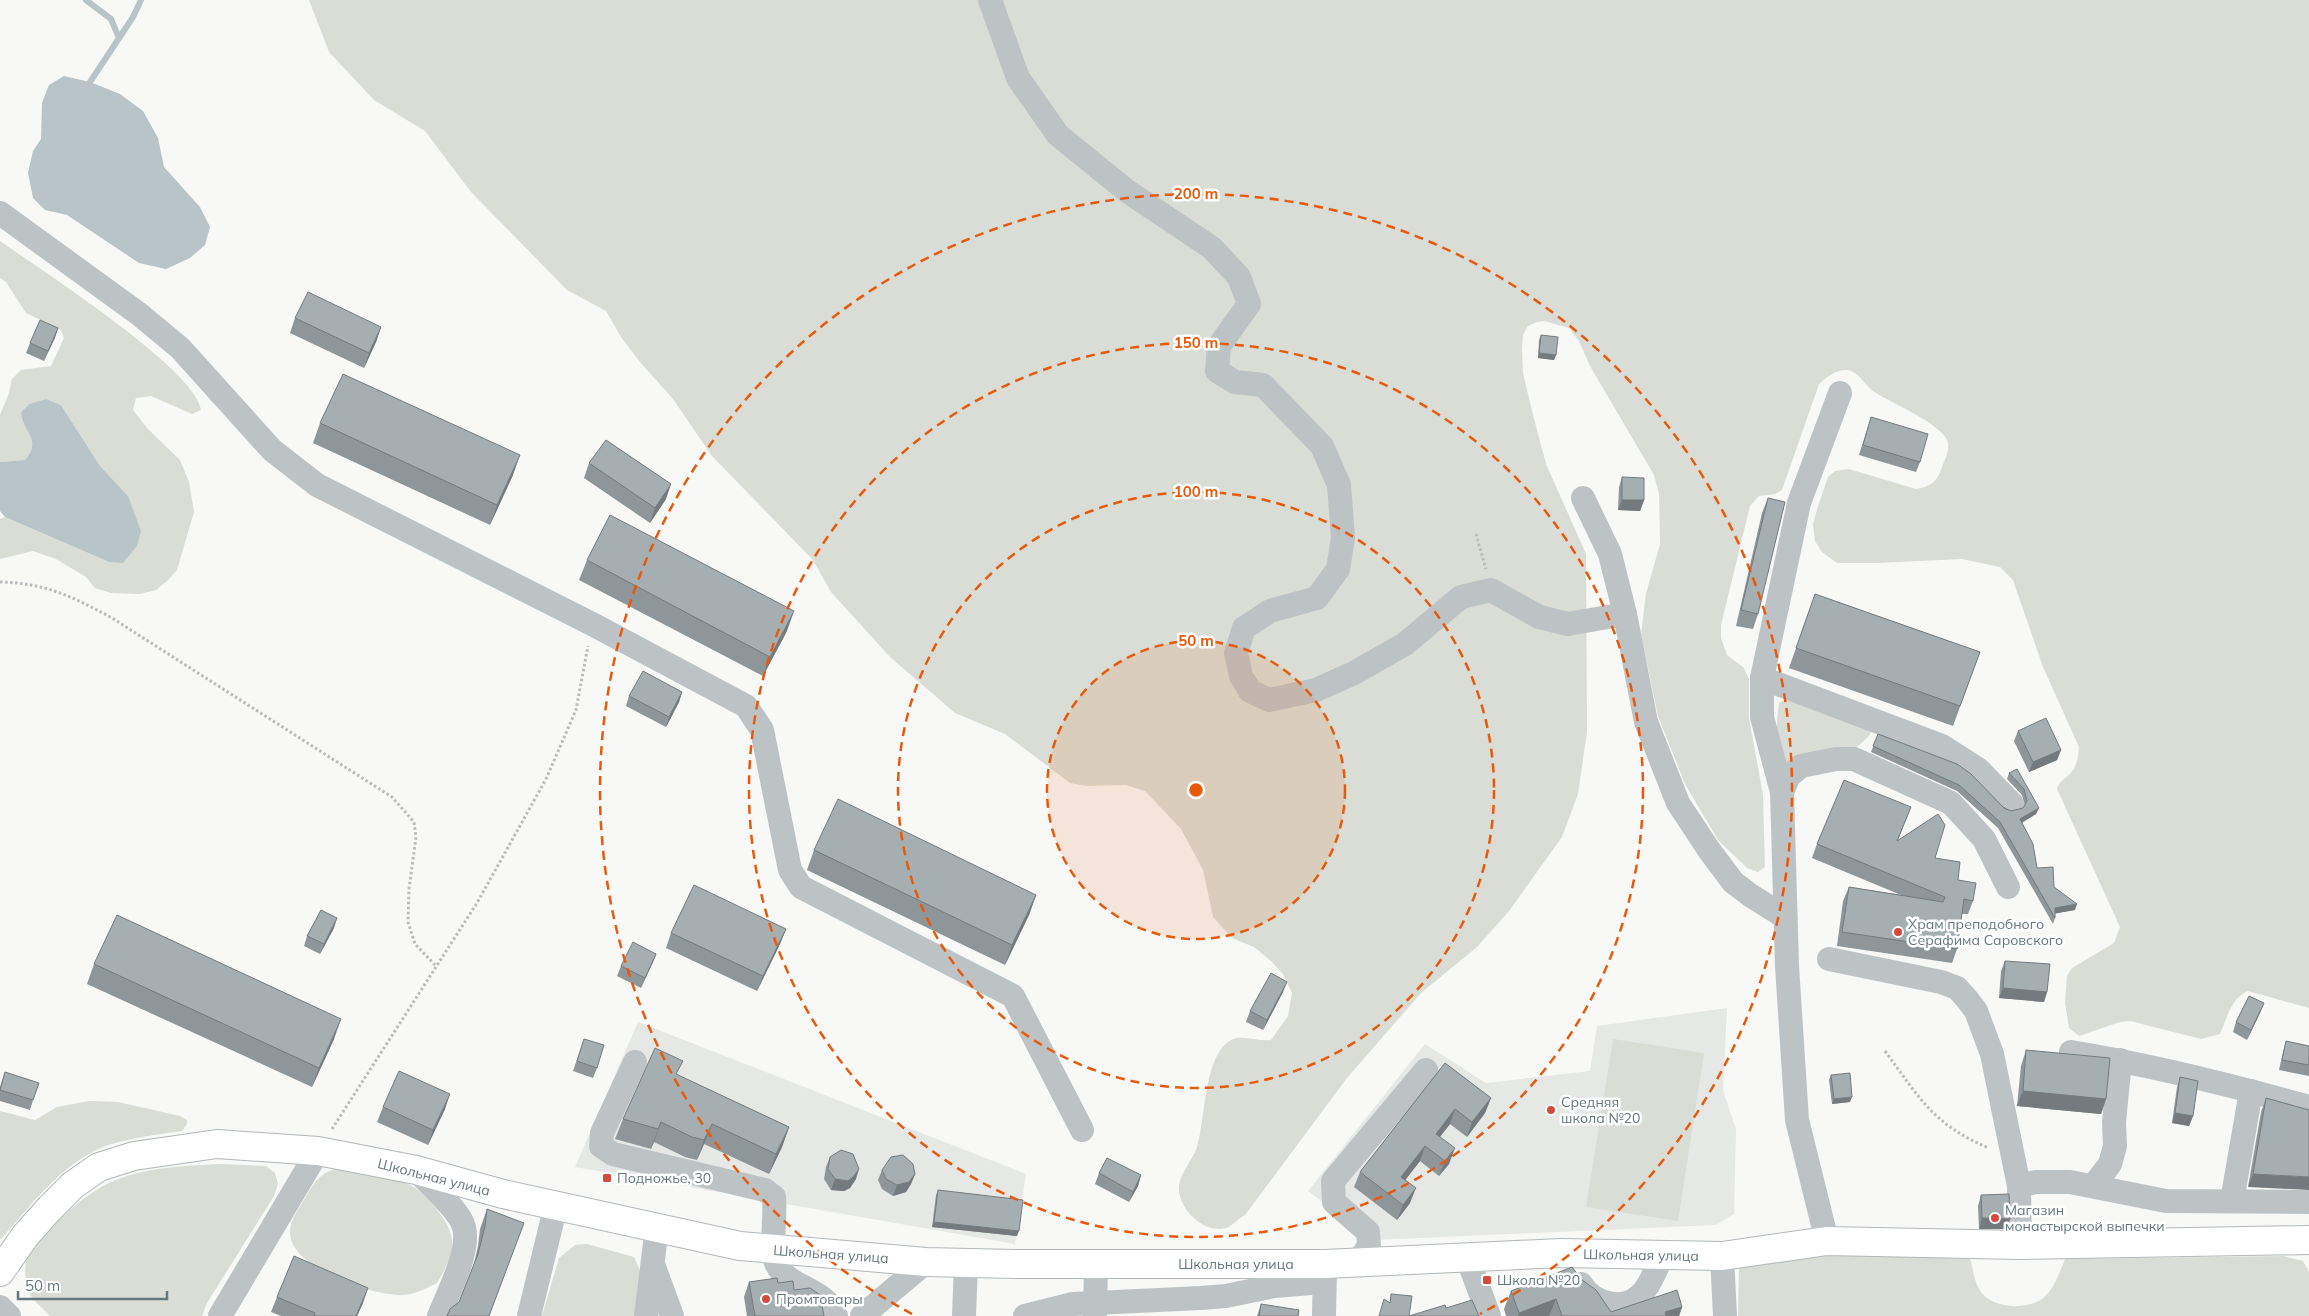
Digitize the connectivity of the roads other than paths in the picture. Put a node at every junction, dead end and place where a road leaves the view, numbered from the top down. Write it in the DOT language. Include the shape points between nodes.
graph roads {
  1 [pos="990,0"];
  2 [pos="0,213"];
  3 [pos="1840,394"];
  4 [pos="1584,498"];
  5 [pos="1625,614"];
  6 [pos="1762,678"];
  7 [pos="1782,792"];
  8 [pos="2012,804"];
  9 [pos="2008,887"];
  10 [pos="1785,917"];
  11 [pos="1829,959"];
  12 [pos="2071,1052"];
  13 [pos="2120,1060"];
  14 [pos="635,1062"];
  15 [pos="1426,1070"];
  16 [pos="2251,1091"];
  17 [pos="2309,1107"];
  18 [pos="1082,1130"];
  19 [pos="318,1151"];
  20 [pos="416,1170"];
  21 [pos="2094,1185"];
  22 [pos="2019,1186"];
  23 [pos="2232,1201"];
  24 [pos="2309,1202"];
  25 [pos="556,1205"];
  26 [pos="657,1227"];
  27 [pos="2309,1240"];
  28 [pos="1827,1241"];
  29 [pos="2020,1245"];
  30 [pos="774,1250"];
  31 [pos="1560,1253"];
  32 [pos="1662,1256"];
  33 [pos="1722,1256"];
  34 [pos="1467,1257"];
  35 [pos="926,1262"];
  36 [pos="966,1263"];
  37 [pos="1358,1263"];
  38 [pos="1096,1265"];
  39 [pos="654,1266"];
  40 [pos="0,1272"];
  41 [pos="1325,1273"];
  42 [pos="0,1307"];
  43 [pos="1095,1310"];
  44 [pos="1724,1315"];
  45 [pos="9,1316"];
  46 [pos="220,1316"];
  47 [pos="439,1316"];
  48 [pos="529,1316"];
  49 [pos="646,1316"];
  50 [pos="672,1316"];
  51 [pos="836,1316"];
  52 [pos="862,1316"];
  53 [pos="964,1316"];
  54 [pos="1025,1316"];
  55 [pos="1324,1316"];
  56 [pos="1489,1316"];
  1 -- 5 [label="street" via="1018,78 1058,135 1127,191 1212,248 1239,277 1249,304 1219,346 1217,371 1235,382 1263,385 1322,446 1339,485 1343,538 1338,568 1317,598 1270,611 1244,628 1236,653 1241,676 1250,691 1269,700 1316,690 1405,644 1462,597 1491,590 1539,618 1568,624"];
  2 -- 18 [label="street" via="139,314 180,348 272,450 317,486 594,625 746,706 762,730 790,870 801,887 1013,996"];
  3 -- 6 [label="street" via="1799,503"];
  4 -- 5 [label="street" via="1610,554"];
  5 -- 10 [label="street" via="1646,722 1678,803 1733,882"];
  6 -- 7 [label="street" via="1762,717"];
  6 -- 8 [label="street" via="1942,746 1978,769"];
  7 -- 9 [label="street" via="1789,776 1801,766 1836,759 1854,760 1951,803 1984,839"];
  7 -- 10 [label="street"];
  10 -- 28 [label="street" via="1797,1120"];
  11 -- 22 [label="street" via="1941,982 1957,988 1967,999 1976,1011 1992,1054"];
  12 -- 13 [label="street"];
  13 -- 16 [label="street"];
  13 -- 21 [label="street" via="2114,1146 2110,1164"];
  14 -- 30 [label="street" via="602,1133 601,1146 613,1154 765,1190 774,1198"];
  15 -- 37 [label="street" via="1333,1181 1334,1202 1368,1232 1369,1246"];
  16 -- 17 [label="street"];
  16 -- 23 [label="street"];
  19 -- 20 [label="main road, Школьная улица"];
  19 -- 40 [label="main road, Школьная улица" via="217,1144 134,1156 99,1167 73,1185 49,1209"];
  19 -- 46 [label="street"];
  20 -- 25 [label="main road, Школьная улица"];
  20 -- 47 [label="street" via="462,1220 466,1232 466,1246"];
  21 -- 22 [label="street" via="2036,1182"];
  21 -- 23 [label="street" via="2166,1201"];
  22 -- 29 [label="street"];
  23 -- 24 [label="street"];
  25 -- 26 [label="main road, Школьная улица"];
  25 -- 48 [label="street"];
  26 -- 30 [label="main road, Школьная улица" via="740,1246"];
  26 -- 39 [label="street"];
  27 -- 29 [label="main road, Школьная улица"];
  28 -- 29 [label="main road, Школьная улица"];
  28 -- 33 [label="main road, Школьная улица"];
  30 -- 35 [label="main road, Школьная улица"];
  30 -- 51 [label="street" via="776,1263 784,1274 818,1293 831,1304"];
  31 -- 32 [label="main road, Школьная улица"];
  31 -- 32 [label="street" via="1584,1289 1598,1301 1609,1304 1626,1303 1636,1298 1644,1290"];
  31 -- 34 [label="main road, Школьная улица"];
  32 -- 33 [label="main road, Школьная улица"];
  33 -- 44 [label="street"];
  34 -- 37 [label="main road, Школьная улица"];
  34 -- 56 [label="street"];
  35 -- 36 [label="main road, Школьная улица"];
  35 -- 52 [label="street"];
  36 -- 38 [label="main road, Школьная улица"];
  36 -- 53 [label="street"];
  37 -- 41 [label="main road, Школьная улица"];
  38 -- 41 [label="main road, Школьная улица"];
  38 -- 43 [label="street"];
  39 -- 49 [label="street"];
  39 -- 50 [label="street"];
  41 -- 43 [label="street" via="1226,1296"];
  41 -- 55 [label="street"];
  42 -- 45 [label="street"];
  43 -- 54 [label="street" via="1073,1304"];
}
